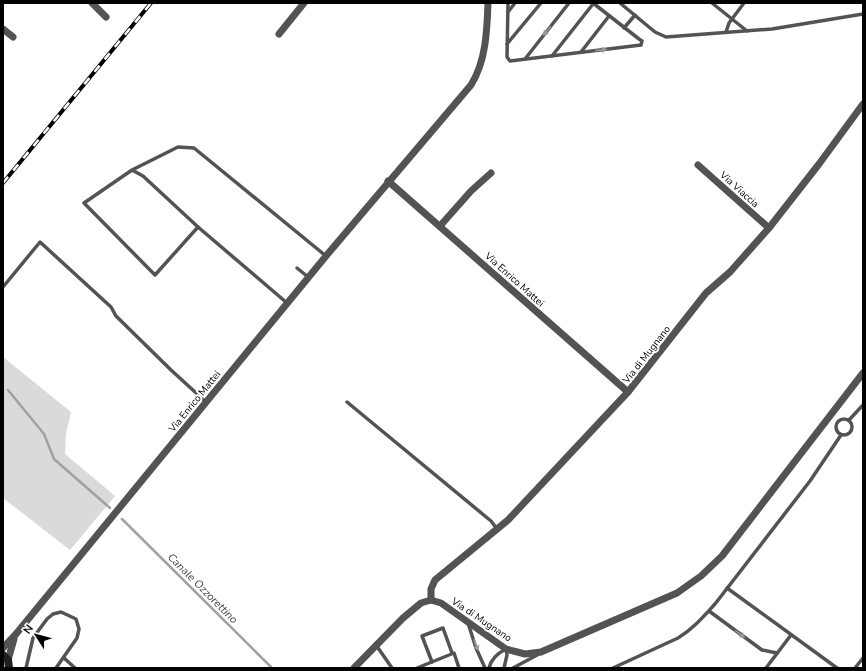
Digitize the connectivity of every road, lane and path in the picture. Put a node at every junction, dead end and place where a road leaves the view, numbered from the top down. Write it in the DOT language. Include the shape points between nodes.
graph roads {
  1 [pos="92,3"];
  2 [pos="304,3"];
  3 [pos="488,3"];
  4 [pos="508,3"];
  5 [pos="515,3"];
  6 [pos="540,3"];
  7 [pos="569,3"];
  8 [pos="593,3"];
  9 [pos="620,3"];
  10 [pos="712,3"];
  11 [pos="744,3"];
  12 [pos="508,12"];
  13 [pos="863,14"];
  14 [pos="634,15"];
  15 [pos="609,16"];
  16 [pos="106,17"];
  17 [pos="732,18"];
  18 [pos="624,28"];
  19 [pos="3,29"];
  20 [pos="748,30"];
  21 [pos="726,32"];
  22 [pos="279,34"];
  23 [pos="13,37"];
  24 [pos="507,45"];
  25 [pos="581,52"];
  26 [pos="552,56"];
  27 [pos="524,59"];
  28 [pos="863,104"];
  29 [pos="698,165"];
  30 [pos="132,170"];
  31 [pos="491,173"];
  32 [pos="388,181"];
  33 [pos="440,226"];
  34 [pos="198,227"];
  35 [pos="769,228"];
  36 [pos="326,256"];
  37 [pos="297,268"];
  38 [pos="308,277"];
  39 [pos="3,287"];
  40 [pos="287,303"];
  41 [pos="863,373"];
  42 [pos="628,392"];
  43 [pos="206,402"];
  44 [pos="347,402"];
  45 [pos="863,405"];
  46 [pos="849,420"];
  47 [pos="841,435"];
  48 [pos="497,529"];
  49 [pos="727,588"];
  50 [pos="431,600"];
  51 [pos="709,611"];
  52 [pos="468,622"];
  53 [pos="16,634"];
  54 [pos="791,635"];
  55 [pos="376,645"];
  56 [pos="3,648"];
  57 [pos="506,649"];
  58 [pos="541,652"];
  59 [pos="777,653"];
  60 [pos="452,654"];
  61 [pos="64,658"];
  62 [pos="863,658"];
  63 [pos="7,661"];
  64 [pos="432,662"];
  65 [pos="26,668"];
  66 [pos="56,668"];
  67 [pos="75,668"];
  68 [pos="354,668"];
  69 [pos="392,668"];
  70 [pos="417,668"];
  71 [pos="459,668"];
  72 [pos="485,668"];
  73 [pos="489,668"];
  74 [pos="504,668"];
  75 [pos="513,668"];
  76 [pos="613,668"];
  77 [pos="766,668"];
  78 [pos="837,668"];
  79 [pos="855,668"];
  1 -- 16 [label="street"];
  2 -- 22 [label="street"];
  3 -- 32 [label="street, Via Enrico Mattei" via="485,42 477,76"];
  4 -- 12 [label="lane"];
  5 -- 12 [label="lane"];
  6 -- 24 [label="lane"];
  7 -- 27 [label="lane, one-way"];
  8 -- 15 [label="lane"];
  8 -- 26 [label="lane"];
  9 -- 14 [label="lane"];
  10 -- 17 [label="lane"];
  11 -- 17 [label="lane"];
  12 -- 24 [label="lane"];
  13 -- 20 [label="lane" via="772,29"];
  14 -- 18 [label="lane"];
  14 -- 21 [label="lane" via="663,36"];
  15 -- 18 [label="lane"];
  15 -- 25 [label="lane"];
  17 -- 20 [label="lane"];
  17 -- 21 [label="lane"];
  25 -- 18 [label="lane, one-way" via="641,45 642,41"];
  19 -- 23 [label="street"];
  20 -- 21 [label="lane"];
  24 -- 27 [label="lane" via="510,61"];
  25 -- 26 [label="lane"];
  26 -- 27 [label="lane"];
  28 -- 35 [label="street, Via di Mugnano"];
  29 -- 35 [label="street, Via Viaccia"];
  30 -- 34 [label="lane" via="143,176"];
  30 -- 34 [label="lane" via="84,203 155,275"];
  30 -- 36 [label="lane" via="178,147 194,148"];
  31 -- 33 [label="street"];
  32 -- 33 [label="street, Via Enrico Mattei"];
  32 -- 36 [label="street, Via Enrico Mattei"];
  33 -- 42 [label="street, Via Enrico Mattei"];
  34 -- 40 [label="lane"];
  35 -- 42 [label="street, Via di Mugnano" via="730,272 706,293"];
  36 -- 38 [label="street, Via Enrico Mattei"];
  37 -- 38 [label="lane"];
  38 -- 40 [label="street, Via Enrico Mattei"];
  39 -- 43 [label="lane" via="40,242 111,307 116,316"];
  40 -- 43 [label="street, Via Enrico Mattei"];
  41 -- 58 [label="street, Via di Mugnano" via="722,556 701,576 677,593"];
  42 -- 48 [label="street, Via di Mugnano"];
  43 -- 53 [label="street, Via Enrico Mattei"];
  44 -- 48 [label="lane" via="491,521"];
  45 -- 46 [label="lane"];
  46 -- 47 [label="lane" via="852,431 847,436"];
  46 -- 47 [label="lane" via="843,419 837,423 836,429"];
  47 -- 49 [label="lane" via="810,481"];
  48 -- 50 [label="street, Via di Mugnano" via="435,580"];
  49 -- 51 [label="lane"];
  49 -- 54 [label="lane"];
  50 -- 52 [label="street, Via di Mugnano" via="441,603"];
  50 -- 55 [label="street" via="420,603"];
  51 -- 59 [label="lane, one-way" via="762,650"];
  51 -- 76 [label="lane" via="678,638"];
  52 -- 57 [label="street, Via di Mugnano"];
  52 -- 72 [label="lane, one-way"];
  53 -- 56 [label="street, Via Enrico Mattei"];
  53 -- 63 [label="street, Via Enrico Mattei"];
  54 -- 59 [label="lane"];
  54 -- 78 [label="lane"];
  55 -- 68 [label="street"];
  55 -- 69 [label="lane"];
  57 -- 58 [label="street, Via di Mugnano" via="525,654"];
  57 -- 73 [label="lane" via="498,654"];
  57 -- 74 [label="lane"];
  58 -- 75 [label="lane"];
  59 -- 77 [label="lane"];
  60 -- 64 [label="lane"];
  60 -- 64 [label="lane" via="442,628 422,636"];
  60 -- 71 [label="lane" via="454,653"];
  61 -- 65 [label="lane" via="77,638 79,629 76,619 60,612 47,619 33,638"];
  61 -- 66 [label="lane"];
  61 -- 67 [label="lane"];
  62 -- 79 [label="lane"];
  64 -- 70 [label="lane"];
}
